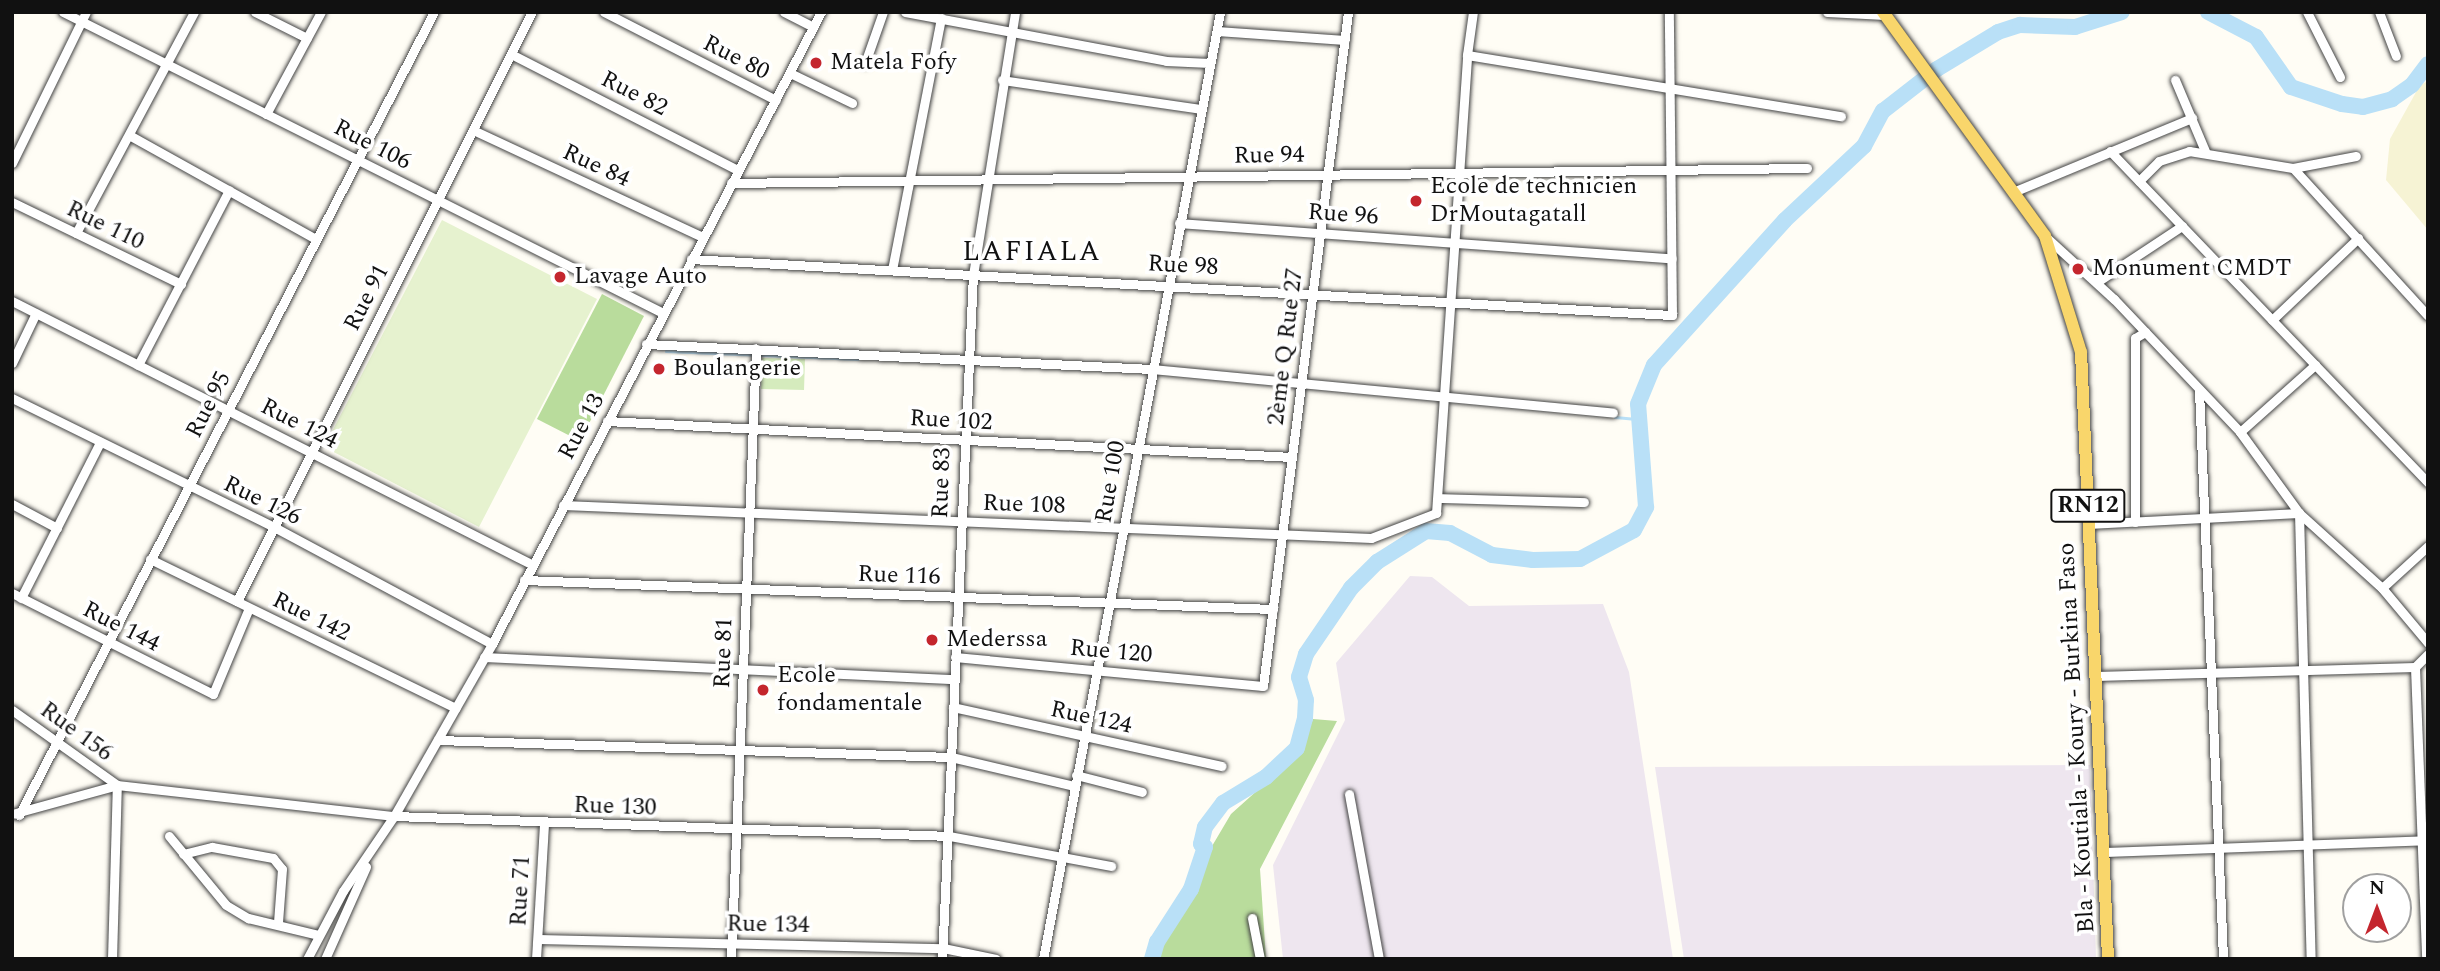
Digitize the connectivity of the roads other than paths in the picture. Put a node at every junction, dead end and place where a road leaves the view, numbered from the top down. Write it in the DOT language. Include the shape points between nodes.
graph roads {
  1 [pos="63,12"];
  2 [pos="194,12"];
  3 [pos="255,12"];
  4 [pos="321,12"];
  5 [pos="434,12"];
  6 [pos="532,12"];
  7 [pos="604,12"];
  8 [pos="784,12"];
  9 [pos="821,12"];
  10 [pos="883,12"];
  11 [pos="905,12"];
  12 [pos="1015,12"];
  13 [pos="1220,12"];
  14 [pos="1348,12"];
  15 [pos="1473,12"];
  16 [pos="1669,12"];
  17 [pos="1828,12"];
  18 [pos="2306,12"];
  19 [pos="2379,12"];
  20 [pos="1884,14"];
  21 [pos="84,17"];
  22 [pos="941,18"];
  23 [pos="813,27"];
  24 [pos="1011,30"];
  25 [pos="1217,31"];
  26 [pos="307,38"];
  27 [pos="1345,40"];
  28 [pos="511,54"];
  29 [pos="1466,55"];
  30 [pos="2396,56"];
  31 [pos="865,63"];
  32 [pos="1210,63"];
  33 [pos="167,64"];
  34 [pos="790,73"];
  35 [pos="2340,77"];
  36 [pos="1002,80"];
  37 [pos="2175,80"];
  38 [pos="1670,88"];
  39 [pos="776,100"];
  40 [pos="852,103"];
  41 [pos="1201,109"];
  42 [pos="266,114"];
  43 [pos="1841,116"];
  44 [pos="2192,118"];
  45 [pos="473,130"];
  46 [pos="129,135"];
  47 [pos="2110,151"];
  48 [pos="2205,152"];
  49 [pos="2356,156"];
  50 [pos="358,160"];
  51 [pos="12,163"];
  52 [pos="1807,168"];
  53 [pos="2293,168"];
  54 [pos="738,170"];
  55 [pos="1671,170"];
  56 [pos="1459,173"];
  57 [pos="1328,174"];
  58 [pos="1188,177"];
  59 [pos="986,180"];
  60 [pos="906,181"];
  61 [pos="2139,181"];
  62 [pos="731,184"];
  63 [pos="229,190"];
  64 [pos="2013,192"];
  65 [pos="438,200"];
  66 [pos="12,202"];
  67 [pos="1179,223"];
  68 [pos="2182,226"];
  69 [pos="1320,232"];
  70 [pos="76,233"];
  71 [pos="2045,236"];
  72 [pos="702,237"];
  73 [pos="2358,238"];
  74 [pos="316,239"];
  75 [pos="1454,242"];
  76 [pos="691,258"];
  77 [pos="1672,258"];
  78 [pos="892,270"];
  79 [pos="972,275"];
  80 [pos="2097,282"];
  81 [pos="181,284"];
  82 [pos="1167,284"];
  83 [pos="1313,293"];
  84 [pos="12,301"];
  85 [pos="1451,302"];
  86 [pos="36,313"];
  87 [pos="663,313"];
  88 [pos="2428,316"];
  89 [pos="2272,320"];
  90 [pos="2145,332"];
  91 [pos="646,344"];
  92 [pos="756,349"];
  93 [pos="967,358"];
  94 [pos="12,363"];
  95 [pos="138,365"];
  96 [pos="2315,365"];
  97 [pos="1151,369"];
  98 [pos="1301,381"];
  99 [pos="2199,390"];
  100 [pos="1445,396"];
  101 [pos="12,398"];
  102 [pos="228,410"];
  103 [pos="1613,413"];
  104 [pos="607,421"];
  105 [pos="752,429"];
  106 [pos="2240,432"];
  107 [pos="963,441"];
  108 [pos="100,442"];
  109 [pos="1136,450"];
  110 [pos="312,452"];
  111 [pos="1292,457"];
  112 [pos="2426,478"];
  113 [pos="188,486"];
  114 [pos="1438,498"];
  115 [pos="1584,502"];
  116 [pos="12,504"];
  117 [pos="563,505"];
  118 [pos="749,513"];
  119 [pos="2299,513"];
  120 [pos="2202,518"];
  121 [pos="960,522"];
  122 [pos="2135,522"];
  123 [pos="2088,524"];
  124 [pos="274,527"];
  125 [pos="57,528"];
  126 [pos="1122,529"];
  127 [pos="1282,534"];
  128 [pos="2428,546"];
  129 [pos="150,559"];
  130 [pos="531,564"];
  131 [pos="524,580"];
  132 [pos="2382,588"];
  133 [pos="746,589"];
  134 [pos="17,595"];
  135 [pos="957,597"];
  136 [pos="237,601"];
  137 [pos="1108,603"];
  138 [pos="249,608"];
  139 [pos="1273,609"];
  140 [pos="2428,643"];
  141 [pos="109,644"];
  142 [pos="492,644"];
  143 [pos="2428,654"];
  144 [pos="484,657"];
  145 [pos="955,657"];
  146 [pos="2415,667"];
  147 [pos="743,669"];
  148 [pos="1096,670"];
  149 [pos="2304,671"];
  150 [pos="2209,673"];
  151 [pos="2096,676"];
  152 [pos="954,679"];
  153 [pos="1263,686"];
  154 [pos="953,707"];
  155 [pos="456,708"];
  156 [pos="12,710"];
  157 [pos="1083,736"];
  158 [pos="438,740"];
  159 [pos="56,741"];
  160 [pos="740,750"];
  161 [pos="951,757"];
  162 [pos="1222,766"];
  163 [pos="1076,775"];
  164 [pos="117,785"];
  165 [pos="1074,786"];
  166 [pos="1142,792"];
  167 [pos="1349,793"];
  168 [pos="16,815"];
  169 [pos="394,816"];
  170 [pos="544,824"];
  171 [pos="736,832"];
  172 [pos="169,836"];
  173 [pos="949,836"];
  174 [pos="2425,840"];
  175 [pos="2308,845"];
  176 [pos="2217,848"];
  177 [pos="2103,852"];
  178 [pos="183,854"];
  179 [pos="1062,854"];
  180 [pos="370,855"];
  181 [pos="1111,866"];
  182 [pos="1252,918"];
  183 [pos="278,922"];
  184 [pos="319,935"];
  185 [pos="538,939"];
  186 [pos="732,943"];
  187 [pos="943,948"];
  188 [pos="112,959"];
  189 [pos="307,959"];
  190 [pos="325,959"];
  191 [pos="536,959"];
  192 [pos="731,959"];
  193 [pos="942,959"];
  194 [pos="996,959"];
  195 [pos="1043,959"];
  196 [pos="1260,959"];
  197 [pos="1379,959"];
  198 [pos="2108,959"];
  199 [pos="2223,959"];
  200 [pos="2311,959"];
  201 [pos="2426,959"];
  1 -- 21 [label="street, Rue 106"];
  2 -- 33 [label="street"];
  3 -- 26 [label="street"];
  4 -- 26 [label="street"];
  5 -- 50 [label="street, Rue 95"];
  6 -- 28 [label="street, Rue 91"];
  7 -- 39 [label="street, Rue 80"];
  8 -- 23 [label="street"];
  9 -- 23 [label="street, Rue 13"];
  10 -- 31 [label="street"];
  11 -- 22 [label="street"];
  12 -- 24 [label="street, Rue 83"];
  13 -- 25 [label="street, Rue 100"];
  14 -- 27 [label="street, 2ème Q Rue 27"];
  15 -- 29 [label="street"];
  16 -- 38 [label="street"];
  17 -- 20 [label="street"];
  18 -- 35 [label="street"];
  19 -- 30 [label="street"];
  20 -- 64 [label="main road, Bla - Koutiala - Koury - Burkina Faso / RN12"];
  21 -- 33 [label="street, Rue 106"];
  21 -- 51 [label="street"];
  22 -- 24 [label="street"];
  22 -- 60 [label="street"];
  23 -- 34 [label="street, Rue 13"];
  24 -- 32 [label="street" via="1166,61"];
  24 -- 36 [label="street, Rue 83"];
  25 -- 27 [label="street"];
  25 -- 32 [label="street, Rue 100"];
  26 -- 42 [label="street"];
  27 -- 57 [label="street, 2ème Q Rue 27"];
  28 -- 45 [label="street, Rue 91"];
  28 -- 54 [label="street, Rue 82"];
  29 -- 38 [label="street"];
  29 -- 56 [label="street"];
  32 -- 41 [label="street, Rue 100"];
  33 -- 42 [label="street, Rue 106"];
  33 -- 46 [label="street"];
  34 -- 39 [label="street, Rue 13"];
  34 -- 40 [label="street"];
  36 -- 41 [label="street"];
  36 -- 59 [label="street, Rue 83"];
  37 -- 44 [label="street"];
  38 -- 43 [label="street"];
  38 -- 55 [label="street"];
  39 -- 54 [label="street, Rue 13"];
  41 -- 58 [label="street, Rue 100"];
  42 -- 50 [label="street, Rue 106"];
  44 -- 47 [label="street"];
  44 -- 48 [label="street"];
  45 -- 65 [label="street, Rue 91"];
  45 -- 72 [label="street, Rue 84"];
  46 -- 63 [label="street"];
  46 -- 70 [label="street"];
  47 -- 61 [label="street"];
  47 -- 64 [label="street"];
  48 -- 53 [label="street"];
  48 -- 61 [label="street" via="2189,151 2159,161"];
  49 -- 53 [label="street"];
  50 -- 65 [label="street, Rue 106"];
  50 -- 74 [label="street, Rue 95"];
  52 -- 55 [label="street, Rue 94"];
  53 -- 73 [label="street"];
  54 -- 62 [label="street, Rue 13"];
  55 -- 56 [label="street, Rue 94"];
  55 -- 77 [label="street"];
  56 -- 57 [label="street, Rue 94"];
  56 -- 75 [label="street"];
  57 -- 58 [label="street, Rue 94"];
  57 -- 69 [label="street, 2ème Q Rue 27"];
  58 -- 59 [label="street, Rue 94"];
  58 -- 67 [label="street, Rue 100"];
  59 -- 60 [label="street, Rue 94"];
  59 -- 79 [label="street, Rue 83"];
  60 -- 62 [label="street, Rue 94"];
  60 -- 78 [label="street"];
  61 -- 68 [label="street"];
  62 -- 72 [label="street, Rue 13"];
  63 -- 74 [label="street"];
  63 -- 81 [label="street"];
  64 -- 71 [label="main road, Bla - Koutiala - Koury - Burkina Faso / RN12"];
  65 -- 87 [label="street, Rue 106"];
  65 -- 110 [label="street, Rue 91"];
  66 -- 70 [label="street, Rue 110"];
  67 -- 69 [label="street, Rue 96"];
  67 -- 82 [label="street, Rue 100"];
  68 -- 80 [label="street"];
  68 -- 89 [label="street"];
  69 -- 75 [label="street, Rue 96"];
  69 -- 83 [label="street, 2ème Q Rue 27"];
  70 -- 81 [label="street, Rue 110"];
  71 -- 80 [label="street"];
  71 -- 123 [label="main road, Bla - Koutiala - Koury - Burkina Faso / RN12" via="2081,352"];
  72 -- 76 [label="street, Rue 13"];
  73 -- 88 [label="street"];
  73 -- 89 [label="street"];
  74 -- 102 [label="street, Rue 95"];
  75 -- 77 [label="street, Rue 96"];
  75 -- 85 [label="street"];
  76 -- 78 [label="street, Rue 98"];
  76 -- 87 [label="street, Rue 13"];
  77 -- 85 [label="street, Rue 98" via="1672,315"];
  78 -- 79 [label="street, Rue 98"];
  79 -- 82 [label="street, Rue 98"];
  79 -- 93 [label="street, Rue 83"];
  80 -- 90 [label="street"];
  81 -- 95 [label="street"];
  82 -- 83 [label="street, Rue 98"];
  82 -- 97 [label="street, Rue 100"];
  83 -- 85 [label="street, Rue 98"];
  83 -- 98 [label="street, 2ème Q Rue 27"];
  84 -- 86 [label="street, Rue 124"];
  85 -- 100 [label="street"];
  86 -- 94 [label="street"];
  86 -- 95 [label="street, Rue 124"];
  87 -- 91 [label="street, Rue 13"];
  89 -- 96 [label="street"];
  90 -- 99 [label="street"];
  90 -- 122 [label="street" via="2135,338"];
  91 -- 92 [label="street"];
  91 -- 104 [label="street, Rue 13"];
  92 -- 93 [label="street"];
  92 -- 105 [label="street, Rue 81"];
  93 -- 97 [label="street"];
  93 -- 107 [label="street, Rue 83"];
  95 -- 102 [label="street, Rue 124"];
  96 -- 106 [label="street"];
  96 -- 112 [label="street"];
  97 -- 98 [label="street"];
  97 -- 109 [label="street, Rue 100"];
  98 -- 100 [label="street"];
  98 -- 111 [label="street, 2ème Q Rue 27"];
  99 -- 106 [label="street"];
  99 -- 120 [label="street"];
  100 -- 103 [label="street"];
  100 -- 114 [label="street"];
  101 -- 108 [label="street, Rue 126"];
  102 -- 110 [label="street, Rue 124"];
  102 -- 113 [label="street, Rue 95"];
  104 -- 105 [label="street, Rue 102"];
  104 -- 117 [label="street, Rue 13"];
  105 -- 107 [label="street, Rue 102"];
  105 -- 118 [label="street, Rue 81"];
  106 -- 119 [label="street"];
  107 -- 109 [label="street, Rue 102"];
  107 -- 121 [label="street, Rue 83"];
  108 -- 113 [label="street, Rue 126"];
  108 -- 125 [label="street"];
  109 -- 111 [label="street, Rue 102"];
  109 -- 126 [label="street, Rue 100"];
  110 -- 124 [label="street, Rue 91"];
  110 -- 130 [label="street, Rue 124"];
  111 -- 127 [label="street, 2ème Q Rue 27"];
  113 -- 124 [label="street, Rue 126"];
  113 -- 129 [label="street, Rue 95"];
  114 -- 115 [label="street"];
  114 -- 127 [label="street, Rue 108" via="1436,513 1371,538"];
  116 -- 125 [label="street"];
  117 -- 118 [label="street, Rue 108"];
  117 -- 130 [label="street, Rue 13"];
  118 -- 121 [label="street, Rue 108"];
  118 -- 133 [label="street, Rue 81"];
  119 -- 120 [label="street"];
  119 -- 132 [label="street"];
  119 -- 149 [label="street"];
  120 -- 122 [label="street"];
  120 -- 150 [label="street"];
  121 -- 126 [label="street, Rue 108"];
  121 -- 135 [label="street, Rue 83"];
  122 -- 123 [label="street"];
  123 -- 151 [label="main road, Bla - Koutiala - Koury - Burkina Faso / RN12"];
  124 -- 136 [label="street, Rue 91"];
  124 -- 142 [label="street, Rue 126"];
  125 -- 134 [label="street"];
  126 -- 127 [label="street, Rue 108"];
  126 -- 137 [label="street, Rue 100"];
  127 -- 139 [label="street, 2ème Q Rue 27"];
  128 -- 132 [label="street"];
  129 -- 136 [label="street, Rue 142"];
  129 -- 141 [label="street, Rue 95"];
  130 -- 131 [label="street, Rue 13"];
  131 -- 133 [label="street, Rue 116"];
  131 -- 142 [label="street, Rue 13"];
  132 -- 140 [label="street"];
  133 -- 135 [label="street, Rue 116"];
  133 -- 147 [label="street, Rue 81"];
  134 -- 141 [label="street, Rue 144"];
  135 -- 137 [label="street, Rue 116"];
  135 -- 145 [label="street, Rue 83"];
  136 -- 138 [label="street, Rue 142"];
  137 -- 139 [label="street, Rue 116"];
  137 -- 148 [label="street, Rue 100"];
  138 -- 141 [label="street, Rue 144" via="213,694"];
  138 -- 155 [label="street, Rue 142"];
  139 -- 153 [label="street, 2ème Q Rue 27"];
  141 -- 159 [label="street, Rue 95"];
  142 -- 144 [label="street, Rue 13"];
  143 -- 146 [label="street"];
  144 -- 147 [label="street"];
  144 -- 155 [label="street, Rue 13"];
  145 -- 148 [label="street, Rue 120"];
  145 -- 152 [label="street, Rue 83"];
  146 -- 149 [label="street"];
  146 -- 174 [label="street"];
  147 -- 152 [label="street"];
  147 -- 160 [label="street, Rue 81"];
  148 -- 153 [label="street, Rue 120"];
  148 -- 157 [label="street, Rue 100"];
  149 -- 150 [label="street"];
  149 -- 175 [label="street"];
  150 -- 151 [label="street"];
  150 -- 176 [label="street"];
  151 -- 177 [label="main road, Bla - Koutiala - Koury - Burkina Faso / RN12"];
  152 -- 154 [label="street, Rue 83"];
  154 -- 157 [label="street, Rue 124"];
  154 -- 161 [label="street, Rue 83"];
  155 -- 158 [label="street, Rue 13"];
  156 -- 159 [label="street, Rue 156"];
  157 -- 162 [label="street, Rue 124"];
  157 -- 163 [label="street, Rue 100"];
  158 -- 160 [label="street"];
  158 -- 169 [label="street, Rue 13"];
  159 -- 164 [label="street, Rue 156"];
  159 -- 168 [label="street, Rue 95"];
  160 -- 161 [label="street"];
  160 -- 171 [label="street, Rue 81"];
  161 -- 165 [label="street"];
  161 -- 173 [label="street, Rue 83"];
  163 -- 165 [label="street, Rue 100"];
  163 -- 166 [label="street"];
  164 -- 168 [label="street"];
  164 -- 169 [label="street, Rue 130"];
  164 -- 188 [label="street"];
  165 -- 179 [label="street, Rue 100"];
  167 -- 197 [label="street"];
  169 -- 170 [label="street, Rue 130"];
  169 -- 180 [label="street, Rue 13"];
  170 -- 171 [label="street, Rue 130"];
  170 -- 185 [label="street, Rue 71"];
  171 -- 173 [label="street, Rue 130"];
  171 -- 186 [label="street, Rue 81"];
  172 -- 178 [label="street"];
  173 -- 179 [label="street, Rue 130"];
  173 -- 187 [label="street, Rue 83"];
  174 -- 175 [label="street"];
  174 -- 201 [label="street"];
  175 -- 176 [label="street"];
  175 -- 200 [label="street"];
  176 -- 177 [label="street"];
  176 -- 199 [label="street"];
  177 -- 198 [label="main road, Bla - Koutiala - Koury - Burkina Faso / RN12"];
  178 -- 183 [label="street" via="226,905 248,918"];
  178 -- 183 [label="street" via="212,848 272,858 282,869"];
  179 -- 181 [label="street, Rue 130"];
  179 -- 195 [label="street, Rue 100"];
  180 -- 184 [label="street, Rue 13"];
  180 -- 190 [label="street, Rue 13"];
  182 -- 196 [label="street"];
  183 -- 184 [label="street"];
  184 -- 189 [label="street, Rue 13"];
  185 -- 186 [label="street, Rue 134"];
  185 -- 191 [label="street, Rue 71"];
  186 -- 187 [label="street, Rue 134"];
  186 -- 192 [label="street, Rue 81"];
  187 -- 193 [label="street, Rue 83"];
  187 -- 194 [label="street, Rue 134"];
}
